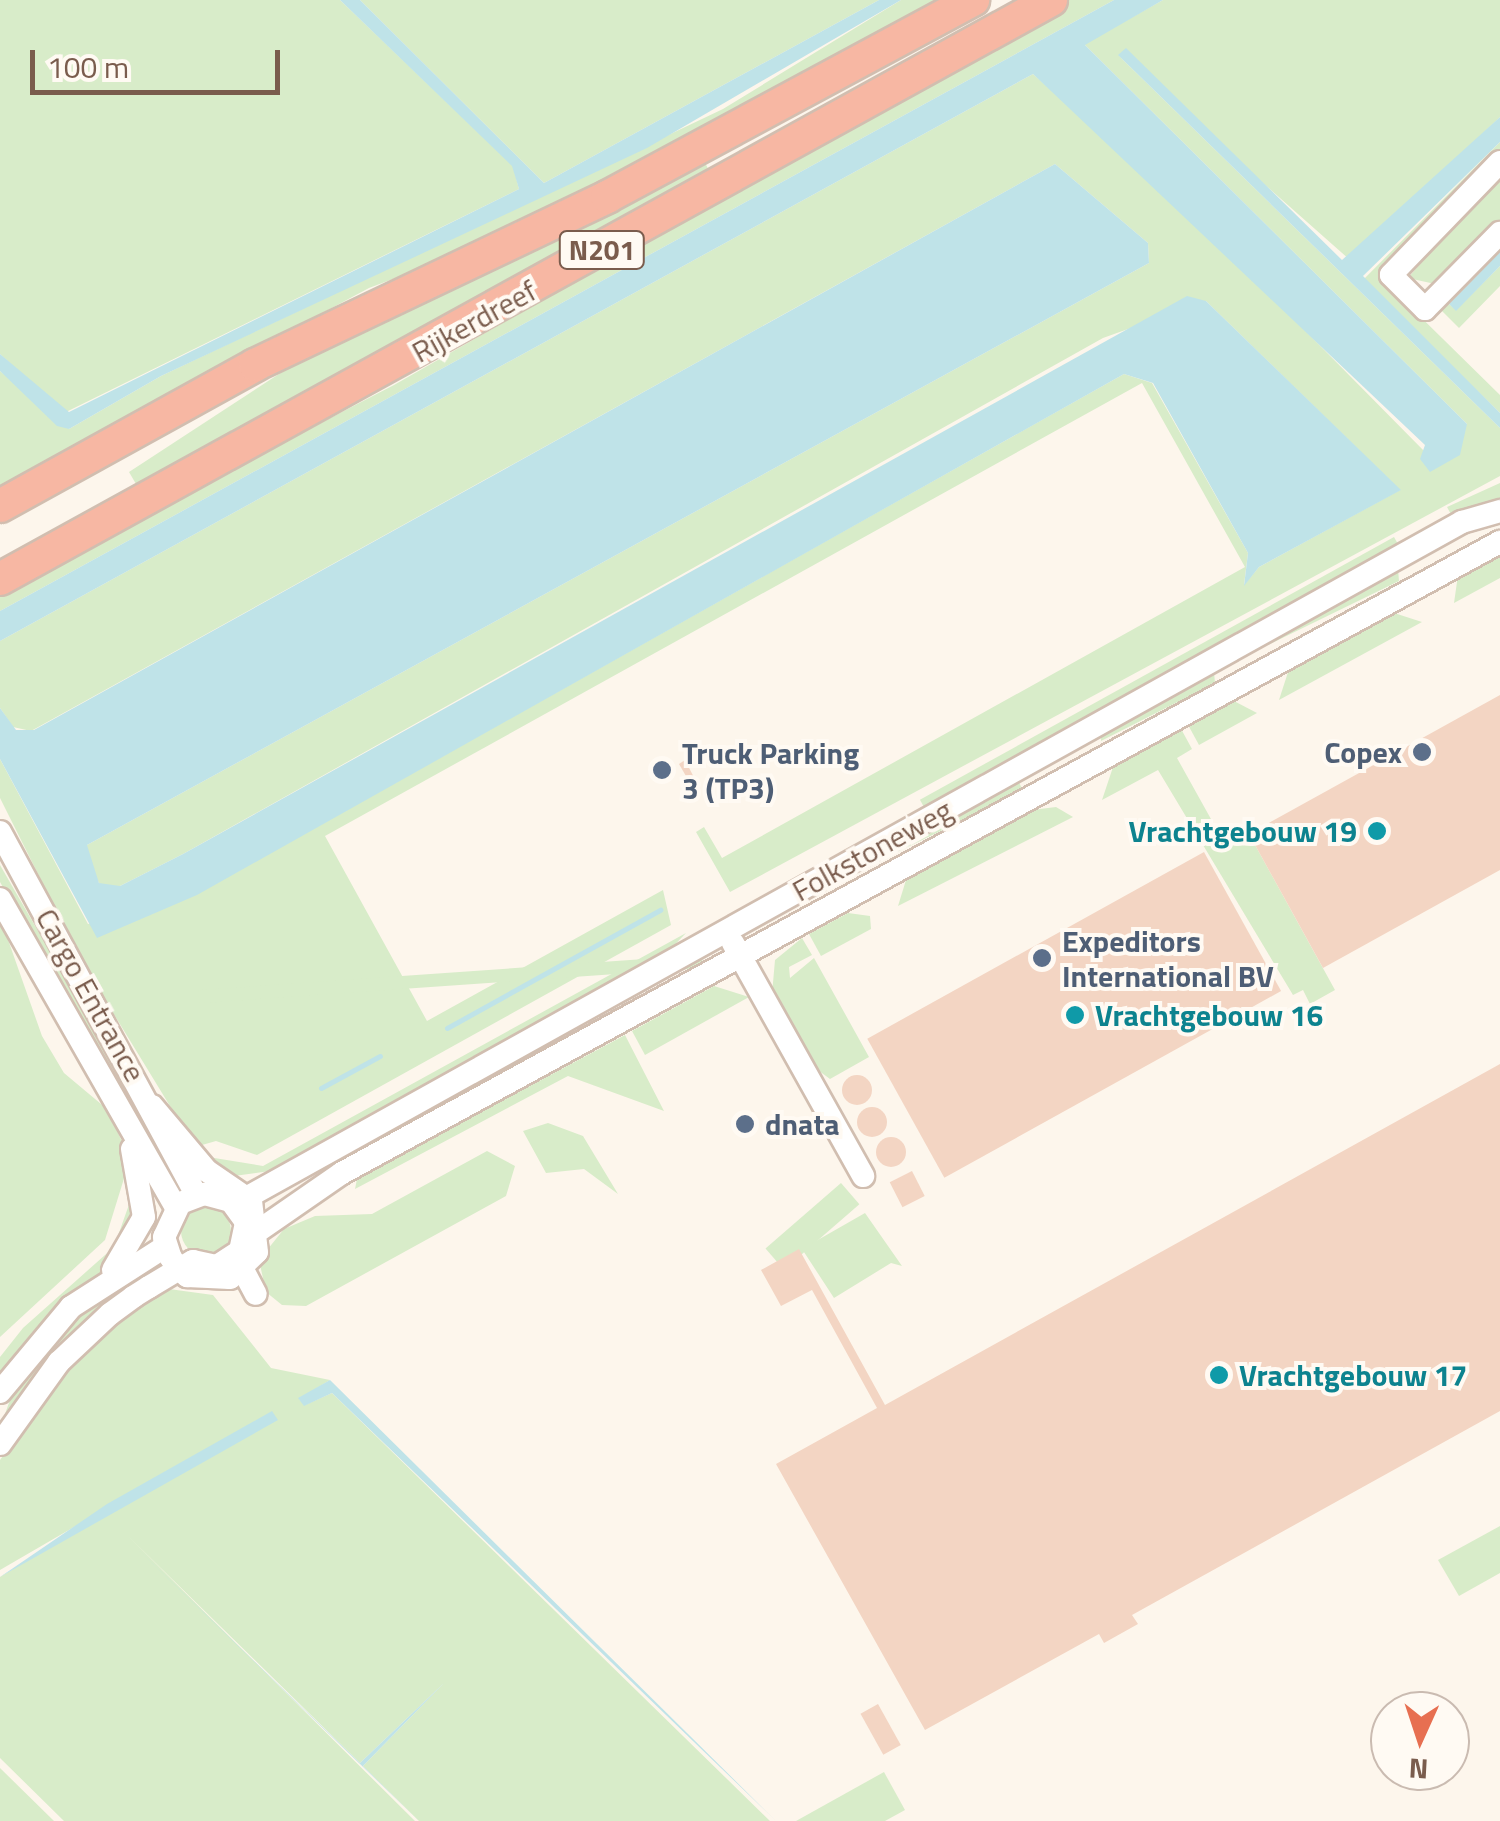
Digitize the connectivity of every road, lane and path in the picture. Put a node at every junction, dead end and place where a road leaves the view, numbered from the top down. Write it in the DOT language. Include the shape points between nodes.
graph roads {
  1 [pos="973,0"];
  2 [pos="1051,0"];
  3 [pos="1500,162"];
  4 [pos="1500,234"];
  5 [pos="0,506"];
  6 [pos="1500,511"];
  7 [pos="1500,542"];
  8 [pos="0,579"];
  9 [pos="0,832"];
  10 [pos="0,899"];
  11 [pos="726,931"];
  12 [pos="740,956"];
  13 [pos="152,1106"];
  14 [pos="124,1122"];
  15 [pos="862,1176"];
  16 [pos="241,1200"];
  17 [pos="186,1201"];
  18 [pos="261,1229"];
  19 [pos="166,1246"];
  20 [pos="179,1269"];
  21 [pos="243,1270"];
  22 [pos="94,1288"];
  23 [pos="256,1294"];
  24 [pos="0,1392"];
  25 [pos="0,1444"];
  1 -- 5 [label="highway, Rijkerdreef / N201" via="608,197 270,357"];
  2 -- 8 [label="highway, Rijkerdreef / N201"];
  3 -- 4 [label="street" via="1390,272 1425,309"];
  6 -- 11 [label="street, Folkstoneweg" via="1462,522"];
  7 -- 12 [label="street, Folkstoneweg"];
  9 -- 13 [label="street, Cargo Entrance"];
  10 -- 14 [label="street, Cargo Entrance"];
  11 -- 12 [label="street"];
  11 -- 16 [label="street, Folkstoneweg"];
  12 -- 15 [label="street"];
  12 -- 18 [label="street, Folkstoneweg" via="331,1179"];
  13 -- 16 [label="street, Cargo Entrance"];
  13 -- 17 [label="street, Cargo Entrance"];
  14 -- 17 [label="street, Cargo Entrance"];
  14 -- 22 [label="street, Cargo Entrance" via="144,1217 134,1246"];
  16 -- 17 [label="street"];
  16 -- 18 [label="street"];
  16 -- 20 [label="street" via="247,1230 240,1252 217,1266"];
  17 -- 19 [label="street"];
  18 -- 21 [label="street"];
  19 -- 20 [label="street"];
  19 -- 22 [label="street"];
  20 -- 21 [label="street" via="214,1281"];
  20 -- 25 [label="street" via="78,1341"];
  21 -- 23 [label="street"];
  22 -- 24 [label="street"];
}
